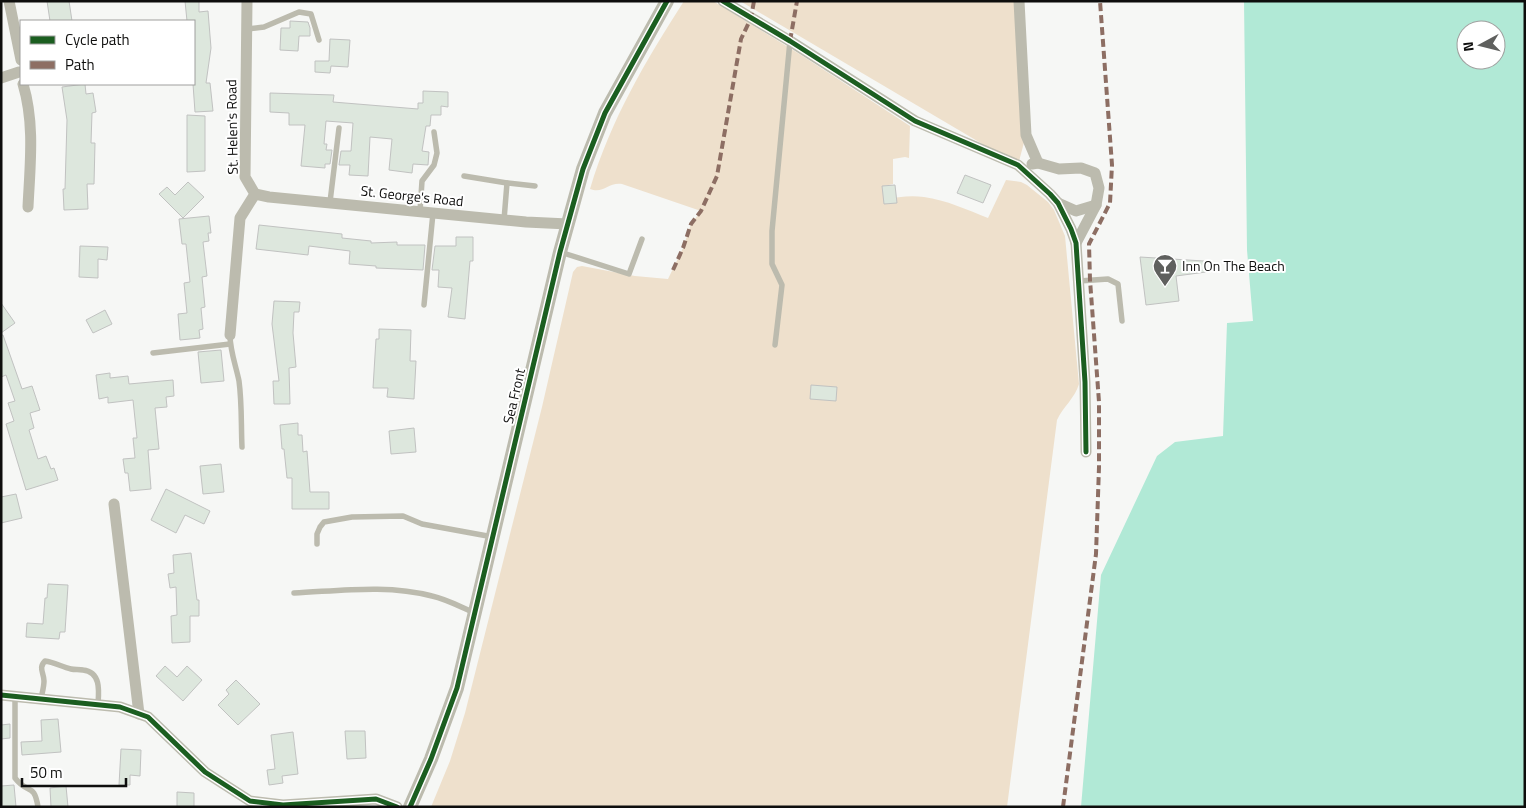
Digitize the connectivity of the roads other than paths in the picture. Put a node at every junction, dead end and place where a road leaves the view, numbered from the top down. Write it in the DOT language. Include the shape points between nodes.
graph roads {
  1 [pos="9,1"];
  2 [pos="247,1"];
  3 [pos="723,1"];
  4 [pos="1019,1"];
  5 [pos="664,2"];
  6 [pos="247,29"];
  7 [pos="319,40"];
  8 [pos="790,41"];
  9 [pos="20,62"];
  10 [pos="20,69"];
  11 [pos="1,78"];
  12 [pos="23,85"];
  13 [pos="339,128"];
  14 [pos="434,132"];
  15 [pos="1038,163"];
  16 [pos="1018,165"];
  17 [pos="464,176"];
  18 [pos="508,183"];
  19 [pos="535,186"];
  20 [pos="255,194"];
  21 [pos="330,202"];
  22 [pos="1058,204"];
  23 [pos="1096,205"];
  24 [pos="28,207"];
  25 [pos="420,211"];
  26 [pos="434,213"];
  27 [pos="504,220"];
  28 [pos="568,224"];
  29 [pos="642,239"];
  30 [pos="1076,243"];
  31 [pos="560,252"];
  32 [pos="1079,281"];
  33 [pos="424,305"];
  34 [pos="1122,320"];
  35 [pos="230,339"];
  36 [pos="775,345"];
  37 [pos="153,353"];
  38 [pos="242,447"];
  39 [pos="1086,452"];
  40 [pos="114,504"];
  41 [pos="492,538"];
  42 [pos="317,544"];
  43 [pos="294,592"];
  44 [pos="475,613"];
  45 [pos="1,695"];
  46 [pos="16,696"];
  47 [pos="41,699"];
  48 [pos="98,704"];
  49 [pos="139,714"];
  50 [pos="38,807"];
  51 [pos="396,807"];
  52 [pos="410,807"];
  1 -- 9 [label="street"];
  2 -- 6 [label="street, St. Helen's Road"];
  3 -- 8 [label="street"];
  4 -- 15 [label="street" via="1026,136"];
  5 -- 28 [label="street, Sea Front" via="605,114 583,169"];
  6 -- 7 [label="lane" via="270,26 299,12 311,14"];
  6 -- 20 [label="street, St. Helen's Road" via="245,177"];
  8 -- 16 [label="street" via="915,121"];
  8 -- 36 [label="lane" via="772,231 772,264 782,285"];
  10 -- 11 [label="street" via="7,78"];
  12 -- 24 [label="street" via="31,135"];
  13 -- 21 [label="lane"];
  14 -- 25 [label="lane" via="437,153 434,164 422,181"];
  15 -- 16 [label="street"];
  15 -- 23 [label="street" via="1059,168 1081,168 1095,173 1099,188"];
  16 -- 22 [label="street"];
  17 -- 18 [label="lane"];
  18 -- 19 [label="lane"];
  18 -- 27 [label="lane"];
  20 -- 21 [label="street, St. George's Road"];
  20 -- 35 [label="street" via="240,218"];
  21 -- 25 [label="street, St. George's Road"];
  22 -- 23 [label="street" via="1076,211"];
  22 -- 30 [label="street"];
  23 -- 30 [label="street"];
  25 -- 26 [label="street, St. George's Road"];
  26 -- 27 [label="street, St. George's Road"];
  26 -- 33 [label="lane"];
  27 -- 28 [label="street, St. George's Road"];
  28 -- 31 [label="street, Sea Front"];
  29 -- 31 [label="lane" via="629,274"];
  30 -- 32 [label="street"];
  31 -- 41 [label="street, Sea Front"];
  32 -- 34 [label="lane" via="1108,279 1118,284"];
  32 -- 39 [label="street"];
  35 -- 37 [label="lane"];
  35 -- 38 [label="lane" via="241,403"];
  40 -- 49 [label="street"];
  41 -- 42 [label="lane" via="422,524 402,516 377,516 324,522 317,534"];
  41 -- 44 [label="street, Sea Front"];
  43 -- 44 [label="lane" via="409,591 434,596"];
  44 -- 52 [label="street, Sea Front" via="457,688"];
  45 -- 46 [label="street"];
  46 -- 47 [label="street"];
  46 -- 50 [label="lane" via="15,778 21,786 33,790"];
  47 -- 48 [label="street"];
  47 -- 48 [label="lane" via="44,679 41,670 45,661 91,672 100,686"];
  48 -- 49 [label="street"];
  49 -- 51 [label="street" via="148,717 205,772 250,801 283,805 376,799"];
}
